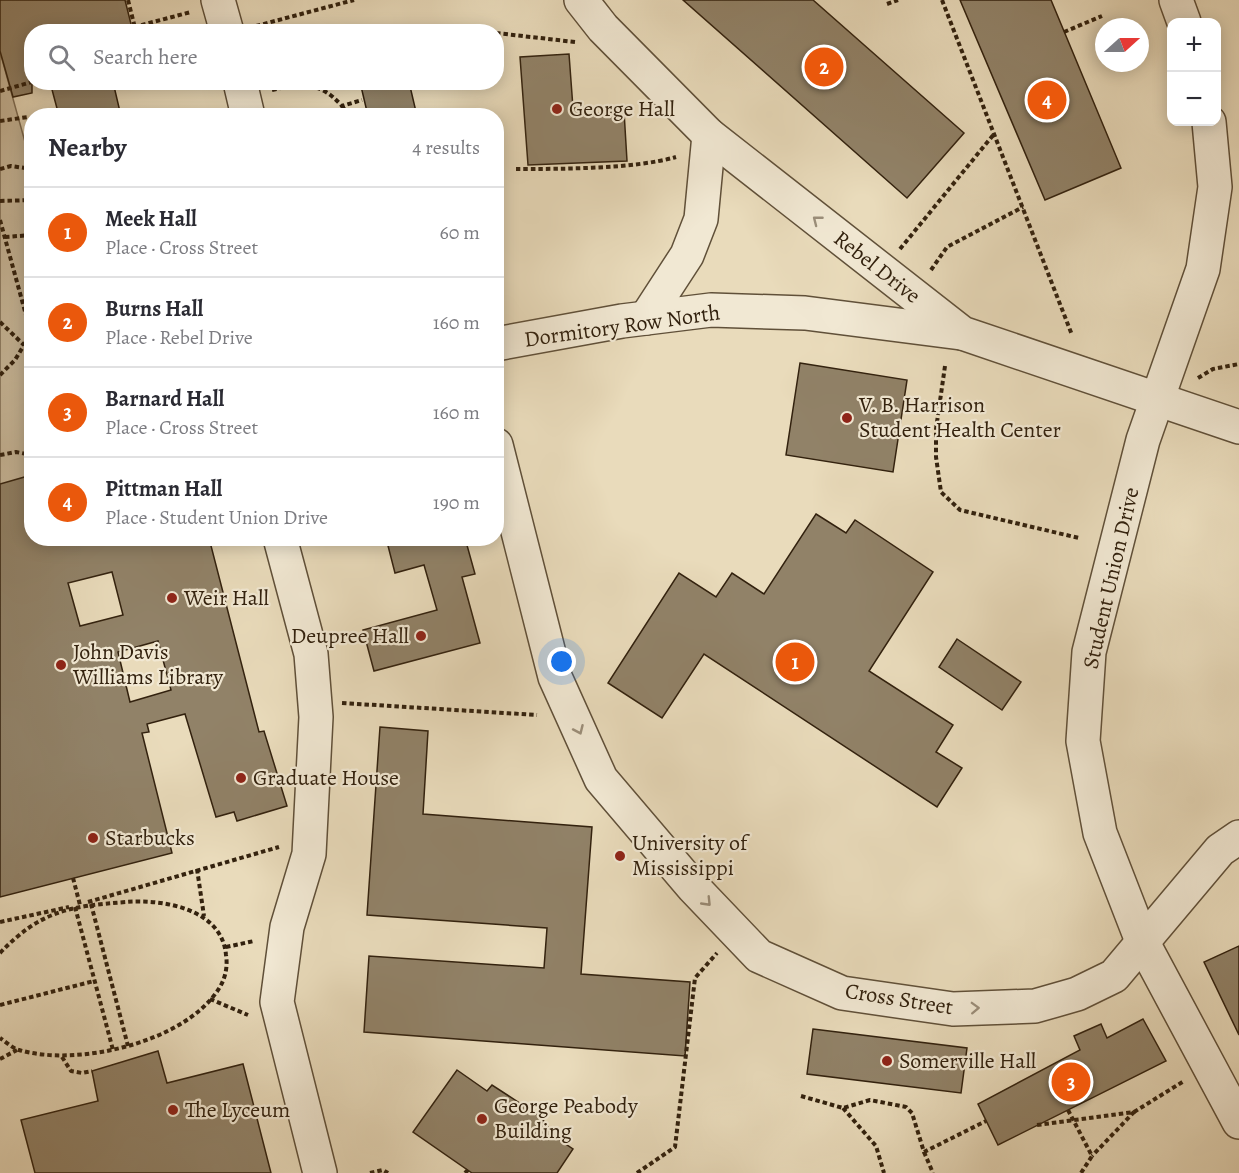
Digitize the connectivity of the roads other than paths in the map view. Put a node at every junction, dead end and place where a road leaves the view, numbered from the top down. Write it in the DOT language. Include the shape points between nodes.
graph roads {
  1 [pos="581,0"];
  2 [pos="1176,0"];
  3 [pos="205,6"];
  4 [pos="1183,18"];
  5 [pos="234,24"];
  6 [pos="242,90"];
  7 [pos="246,108"];
  8 [pos="1209,126"];
  9 [pos="709,135"];
  10 [pos="646,318"];
  11 [pos="962,333"];
  12 [pos="504,343"];
  13 [pos="1156,400"];
  14 [pos="1239,427"];
  15 [pos="504,476"];
  16 [pos="282,546"];
  17 [pos="1239,837"];
  18 [pos="1142,941"];
  19 [pos="1229,1111"];
  20 [pos="320,1173"];
  1 -- 9 [label="street, Rebel Drive" via="603,28"];
  2 -- 4 [label="street"];
  3 -- 5 [label="street"];
  6 -- 7 [label="street"];
  8 -- 13 [label="street, Student Union Drive" via="1215,187 1203,269"];
  9 -- 10 [label="street" via="701,219 687,255"];
  11 -- 9 [label="street, Rebel Drive, one-way"];
  10 -- 11 [label="street, Dormitory Row North" via="711,310 805,313"];
  10 -- 12 [label="street, Dormitory Row North"];
  11 -- 13 [label="street, Rebel Drive"];
  13 -- 14 [label="street, Rebel Drive"];
  13 -- 18 [label="street, Student Union Drive" via="1089,652 1083,741 1100,833"];
  15 -- 18 [label="street, Cross Street, one-way" via="555,677 602,779 693,887 759,956 842,993 953,1009 1035,1006 1077,994 1114,976"];
  16 -- 20 [label="street" via="311,654 316,717 309,854 287,927 277,1002"];
  17 -- 18 [label="street, Cross Street" via="1220,850"];
  18 -- 19 [label="street, Student Union Drive"];
}
